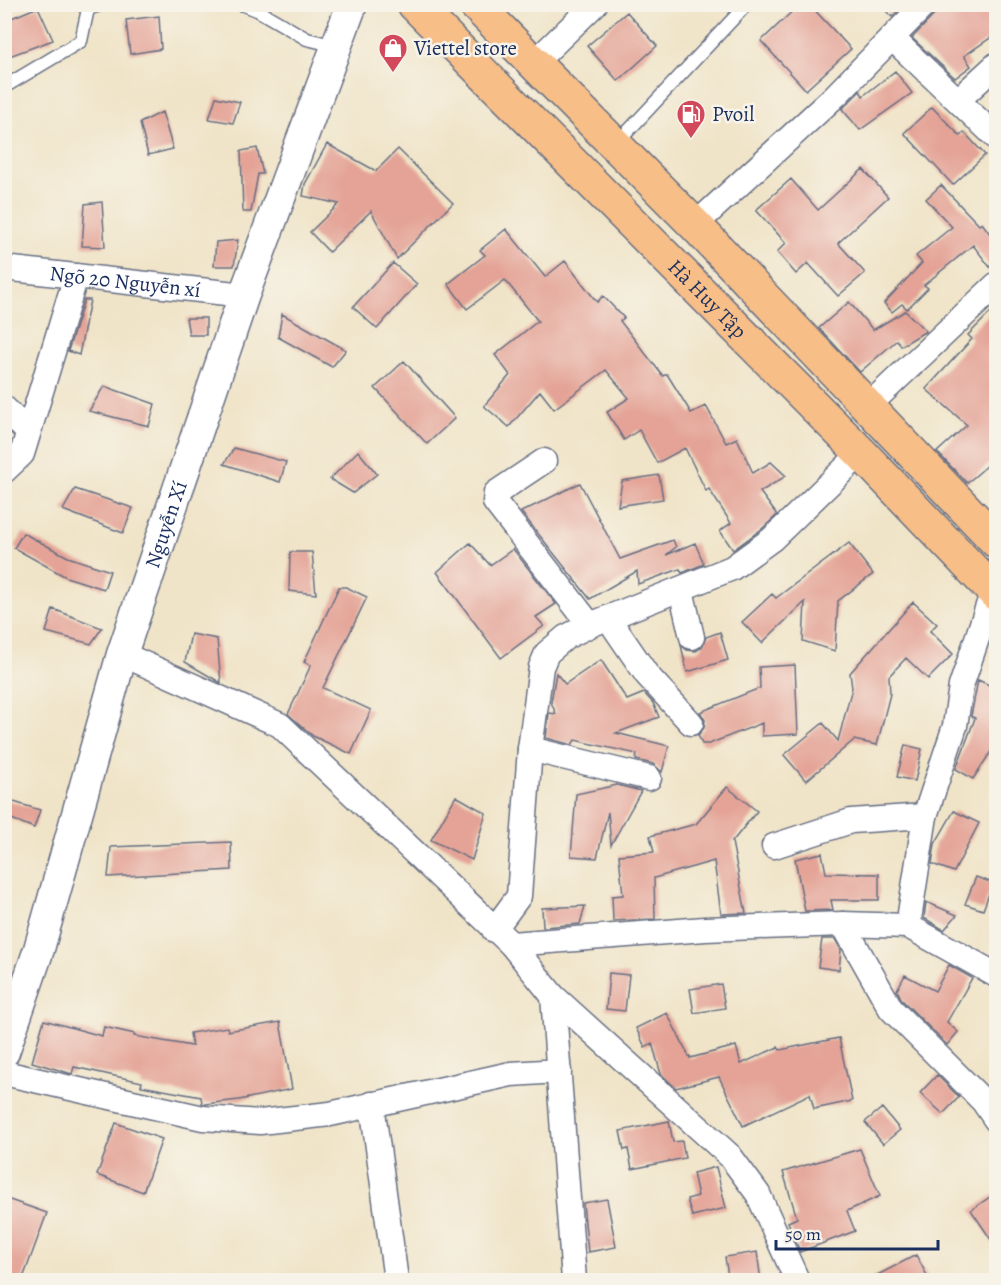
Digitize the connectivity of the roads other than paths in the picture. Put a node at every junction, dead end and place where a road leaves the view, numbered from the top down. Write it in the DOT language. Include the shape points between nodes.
graph roads {
  1 [pos="103,4"];
  2 [pos="241,4"];
  3 [pos="352,4"];
  4 [pos="414,4"];
  5 [pos="475,4"];
  6 [pos="595,4"];
  7 [pos="747,4"];
  8 [pos="926,4"];
  9 [pos="84,7"];
  10 [pos="892,38"];
  11 [pos="338,47"];
  12 [pos="534,63"];
  13 [pos="996,65"];
  14 [pos="4,87"];
  15 [pos="958,100"];
  16 [pos="996,137"];
  17 [pos="615,145"];
  18 [pos="694,225"];
  19 [pos="4,268"];
  20 [pos="76,276"];
  21 [pos="996,285"];
  22 [pos="244,295"];
  23 [pos="868,406"];
  24 [pos="4,408"];
  25 [pos="28,432"];
  26 [pos="861,453"];
  27 [pos="544,460"];
  28 [pos="4,471"];
  29 [pos="996,541"];
  30 [pos="681,590"];
  31 [pos="995,590"];
  32 [pos="599,622"];
  33 [pos="692,637"];
  34 [pos="122,654"];
  35 [pos="691,723"];
  36 [pos="530,749"];
  37 [pos="649,777"];
  38 [pos="925,816"];
  39 [pos="774,846"];
  40 [pos="843,924"];
  41 [pos="908,926"];
  42 [pos="502,937"];
  43 [pos="996,975"];
  44 [pos="553,996"];
  45 [pos="4,1052"];
  46 [pos="559,1071"];
  47 [pos="4,1073"];
  48 [pos="992,1102"];
  49 [pos="372,1104"];
  50 [pos="396,1281"];
  51 [pos="574,1281"];
  52 [pos="797,1281"];
  1 -- 9 [label="lane"];
  2 -- 11 [label="lane" via="307,39"];
  3 -- 11 [label="street, Nguyễn Xí"];
  4 -- 26 [label="main road, Hà Huy Tập"];
  5 -- 12 [label="main road, Hà Huy Tập"];
  6 -- 12 [label="street"];
  7 -- 17 [label="lane"];
  8 -- 10 [label="street"];
  9 -- 14 [label="lane" via="81,40"];
  10 -- 15 [label="street"];
  10 -- 18 [label="street" via="835,96"];
  11 -- 22 [label="street, Nguyễn Xí"];
  12 -- 17 [label="main road, Hà Huy Tập"];
  13 -- 15 [label="street"];
  15 -- 16 [label="street"];
  17 -- 18 [label="main road, Hà Huy Tập"];
  18 -- 23 [label="main road, Hà Huy Tập"];
  19 -- 20 [label="street, Ngõ 20 Nguyễn xí"];
  20 -- 22 [label="street, Ngõ 20 Nguyễn xí"];
  20 -- 25 [label="street"];
  21 -- 23 [label="street"];
  22 -- 34 [label="street, Nguyễn Xí"];
  23 -- 29 [label="main road, Hà Huy Tập"];
  24 -- 25 [label="street"];
  25 -- 28 [label="street" via="22,454"];
  26 -- 30 [label="street" via="772,539 732,568"];
  26 -- 31 [label="main road, Hà Huy Tập"];
  27 -- 32 [label="street" via="496,493 495,502"];
  30 -- 32 [label="street"];
  30 -- 33 [label="street"];
  31 -- 38 [label="street" via="961,686 955,726"];
  32 -- 35 [label="street"];
  32 -- 36 [label="street" via="566,637 547,653 541,667"];
  34 -- 42 [label="street" via="280,725"];
  34 -- 45 [label="street, Nguyễn Xí" via="39,949"];
  36 -- 37 [label="street"];
  36 -- 42 [label="street" via="519,896"];
  38 -- 39 [label="street" via="851,821"];
  38 -- 41 [label="street"];
  40 -- 41 [label="street"];
  40 -- 42 [label="street"];
  40 -- 48 [label="street" via="891,1009"];
  41 -- 43 [label="street"];
  42 -- 44 [label="street"];
  44 -- 46 [label="street"];
  44 -- 52 [label="street" via="730,1156 758,1194"];
  46 -- 49 [label="street" via="511,1074"];
  46 -- 51 [label="street"];
  47 -- 49 [label="street" via="203,1118 260,1122 330,1114"];
  49 -- 50 [label="street"];
}
